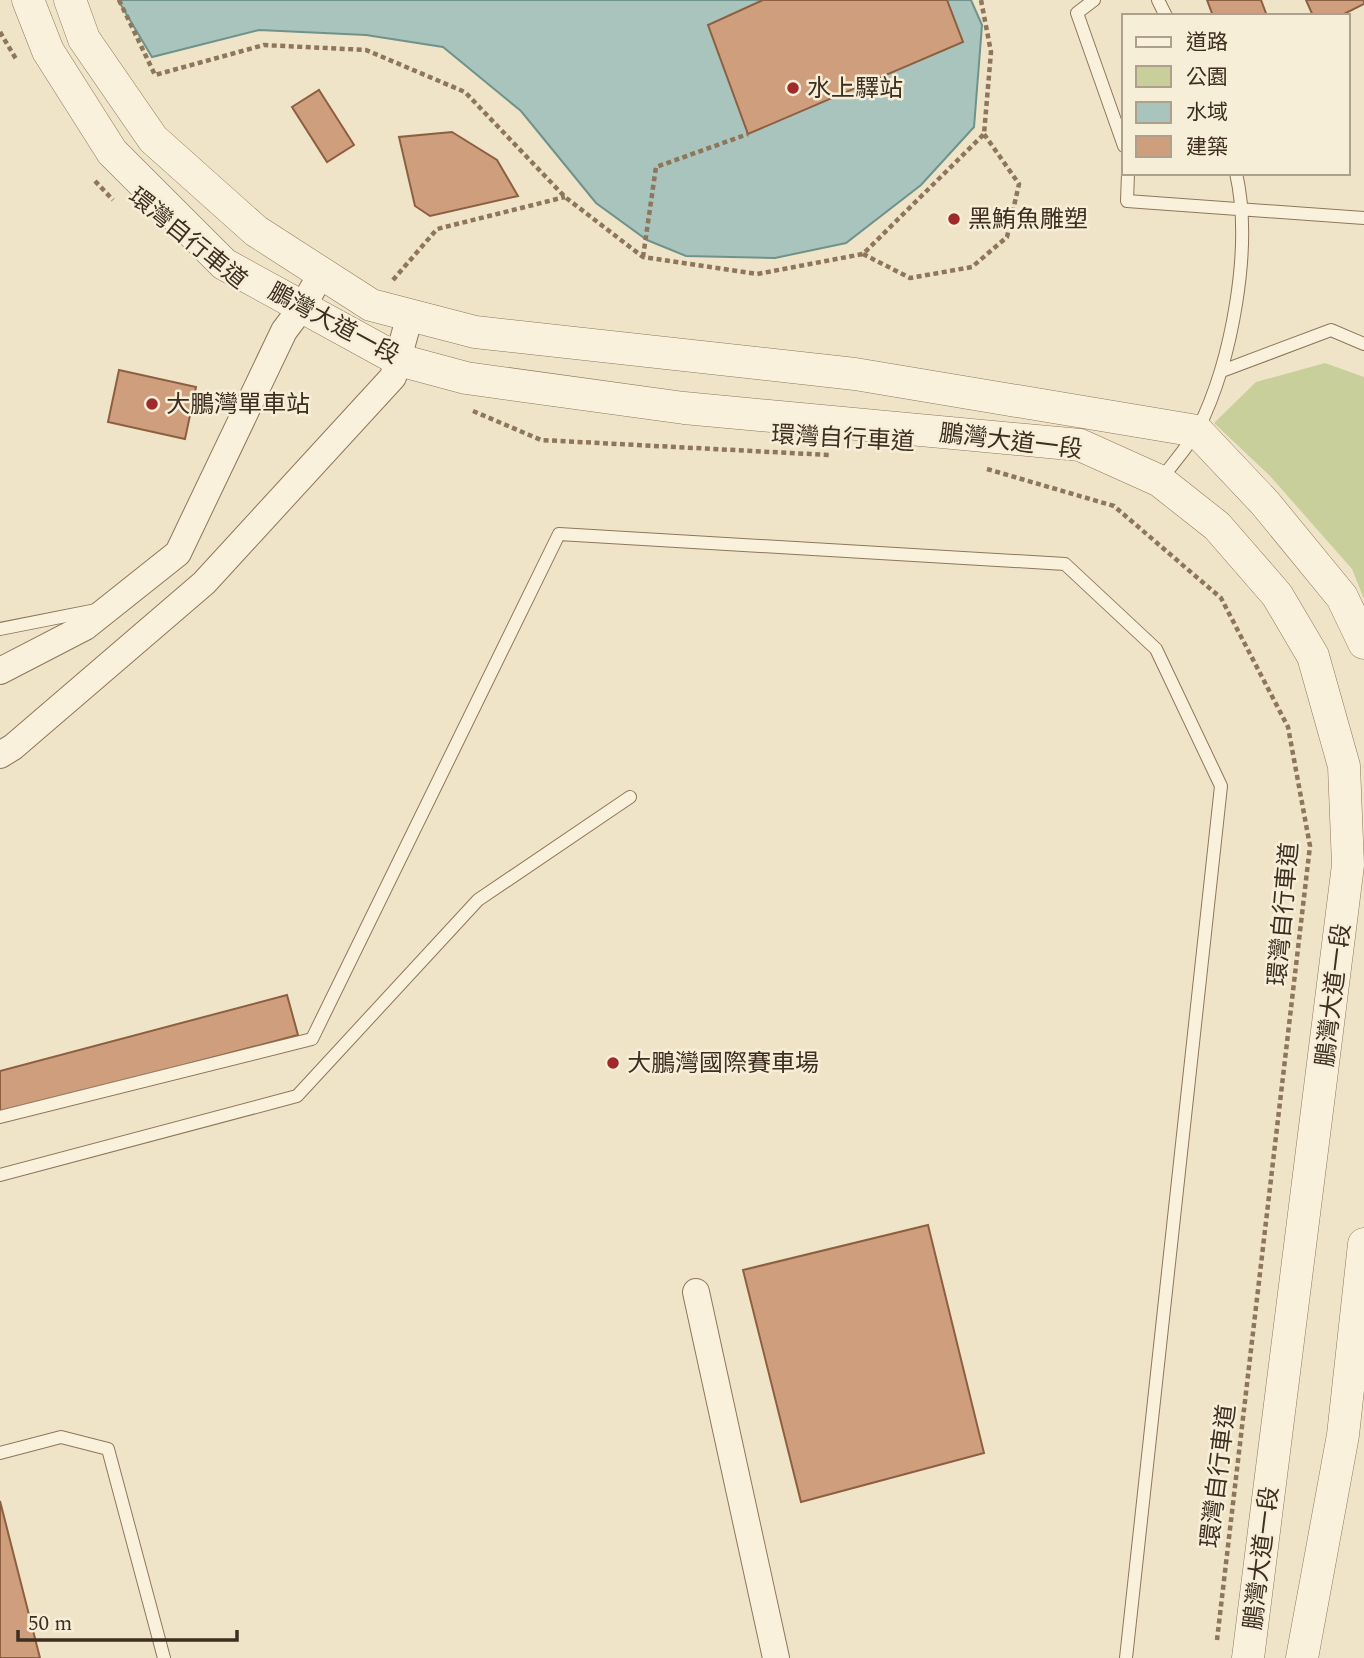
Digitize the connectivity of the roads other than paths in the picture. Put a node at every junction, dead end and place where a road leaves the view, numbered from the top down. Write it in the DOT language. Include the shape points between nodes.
graph roads {
  1 [pos="28,0"];
  2 [pos="70,0"];
  3 [pos="1094,0"];
  4 [pos="1122,140"];
  5 [pos="1128,175"];
  6 [pos="1236,175"];
  7 [pos="1243,209"];
  8 [pos="1364,218"];
  9 [pos="322,273"];
  10 [pos="302,307"];
  11 [pos="410,315"];
  12 [pos="1364,344"];
  13 [pos="399,360"];
  14 [pos="1222,371"];
  15 [pos="1197,431"];
  16 [pos="1160,481"];
  17 [pos="110,607"];
  18 [pos="0,629"];
  19 [pos="1364,643"];
  20 [pos="0,671"];
  21 [pos="0,755"];
  22 [pos="630,797"];
  23 [pos="0,1117"];
  24 [pos="0,1175"];
  25 [pos="1364,1244"];
  26 [pos="695,1292"];
  27 [pos="0,1453"];
  28 [pos="164,1658"];
  29 [pos="776,1658"];
  30 [pos="1126,1658"];
  31 [pos="1248,1658"];
  32 [pos="1302,1658"];
  1 -- 10 [label="street, 鵬灣大道一段" via="48,51 112,152 224,264"];
  2 -- 9 [label="street, 鵬灣大道一段" via="84,39 153,139 256,231"];
  3 -- 4 [label="lane" via="1077,13"];
  5 -- 7 [label="lane" via="1127,201"];
  6 -- 7 [label="lane"];
  7 -- 8 [label="lane"];
  7 -- 14 [label="lane" via="1237,297"];
  9 -- 10 [label="street"];
  9 -- 11 [label="street, 鵬灣大道一段" via="372,305"];
  10 -- 13 [label="street, 鵬灣大道一段"];
  10 -- 17 [label="street" via="284,331 178,552"];
  11 -- 13 [label="street"];
  11 -- 15 [label="street, 鵬灣大道一段" via="475,332 855,373"];
  12 -- 14 [label="lane" via="1331,330"];
  13 -- 16 [label="street, 鵬灣大道一段" via="466,378 684,408 1080,445"];
  13 -- 21 [label="street" via="393,377 204,583"];
  14 -- 15 [label="lane"];
  15 -- 16 [label="lane"];
  15 -- 19 [label="street" via="1265,503 1342,597"];
  16 -- 31 [label="street, 鵬灣大道一段" via="1217,526 1277,595 1312,656 1344,766 1348,865"];
  17 -- 18 [label="lane"];
  17 -- 20 [label="street" via="85,627"];
  22 -- 24 [label="lane" via="478,900 297,1096"];
  23 -- 30 [label="lane" via="312,1039 559,534 1065,564 1156,649 1221,786"];
  25 -- 32 [label="street" via="1343,1435"];
  26 -- 29 [label="street"];
  27 -- 28 [label="lane" via="61,1437 108,1449"];
}
